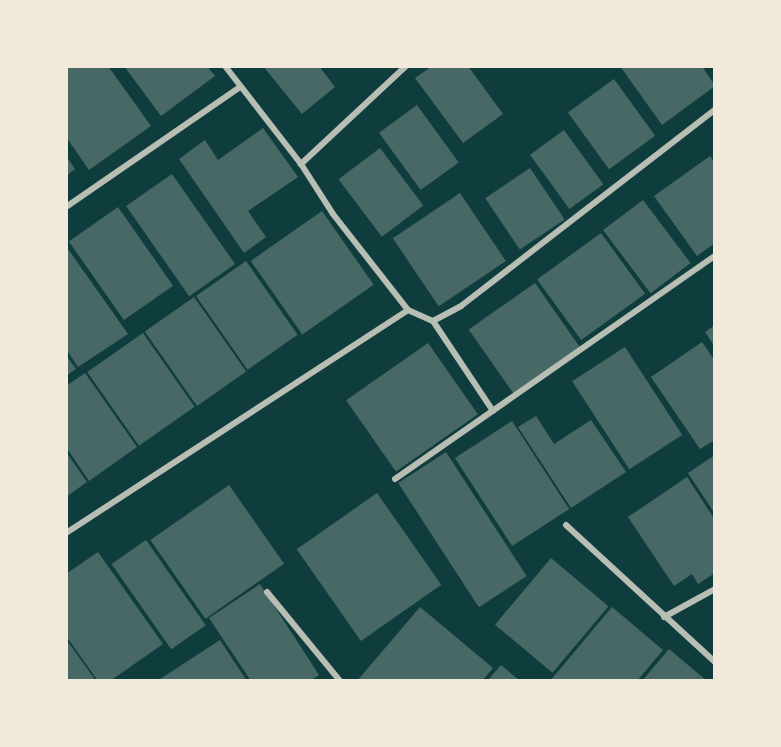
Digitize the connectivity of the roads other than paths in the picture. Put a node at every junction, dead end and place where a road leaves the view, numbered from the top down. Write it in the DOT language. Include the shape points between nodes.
graph roads {
  1 [pos="225,66"];
  2 [pos="405,66"];
  3 [pos="240,87"];
  4 [pos="715,110"];
  5 [pos="301,164"];
  6 [pos="66,207"];
  7 [pos="715,256"];
  8 [pos="408,310"];
  9 [pos="433,321"];
  10 [pos="493,411"];
  11 [pos="395,479"];
  12 [pos="566,525"];
  13 [pos="66,533"];
  14 [pos="715,589"];
  15 [pos="267,592"];
  16 [pos="664,616"];
  17 [pos="715,662"];
  18 [pos="340,681"];
  1 -- 3 [label="street"];
  2 -- 5 [label="street"];
  3 -- 5 [label="street"];
  3 -- 6 [label="street"];
  4 -- 9 [label="street" via="461,306"];
  5 -- 8 [label="street" via="333,214"];
  7 -- 10 [label="street"];
  8 -- 9 [label="street"];
  8 -- 13 [label="street"];
  9 -- 10 [label="street"];
  10 -- 11 [label="street"];
  12 -- 16 [label="street"];
  14 -- 16 [label="street"];
  15 -- 18 [label="street"];
  16 -- 17 [label="street"];
}
